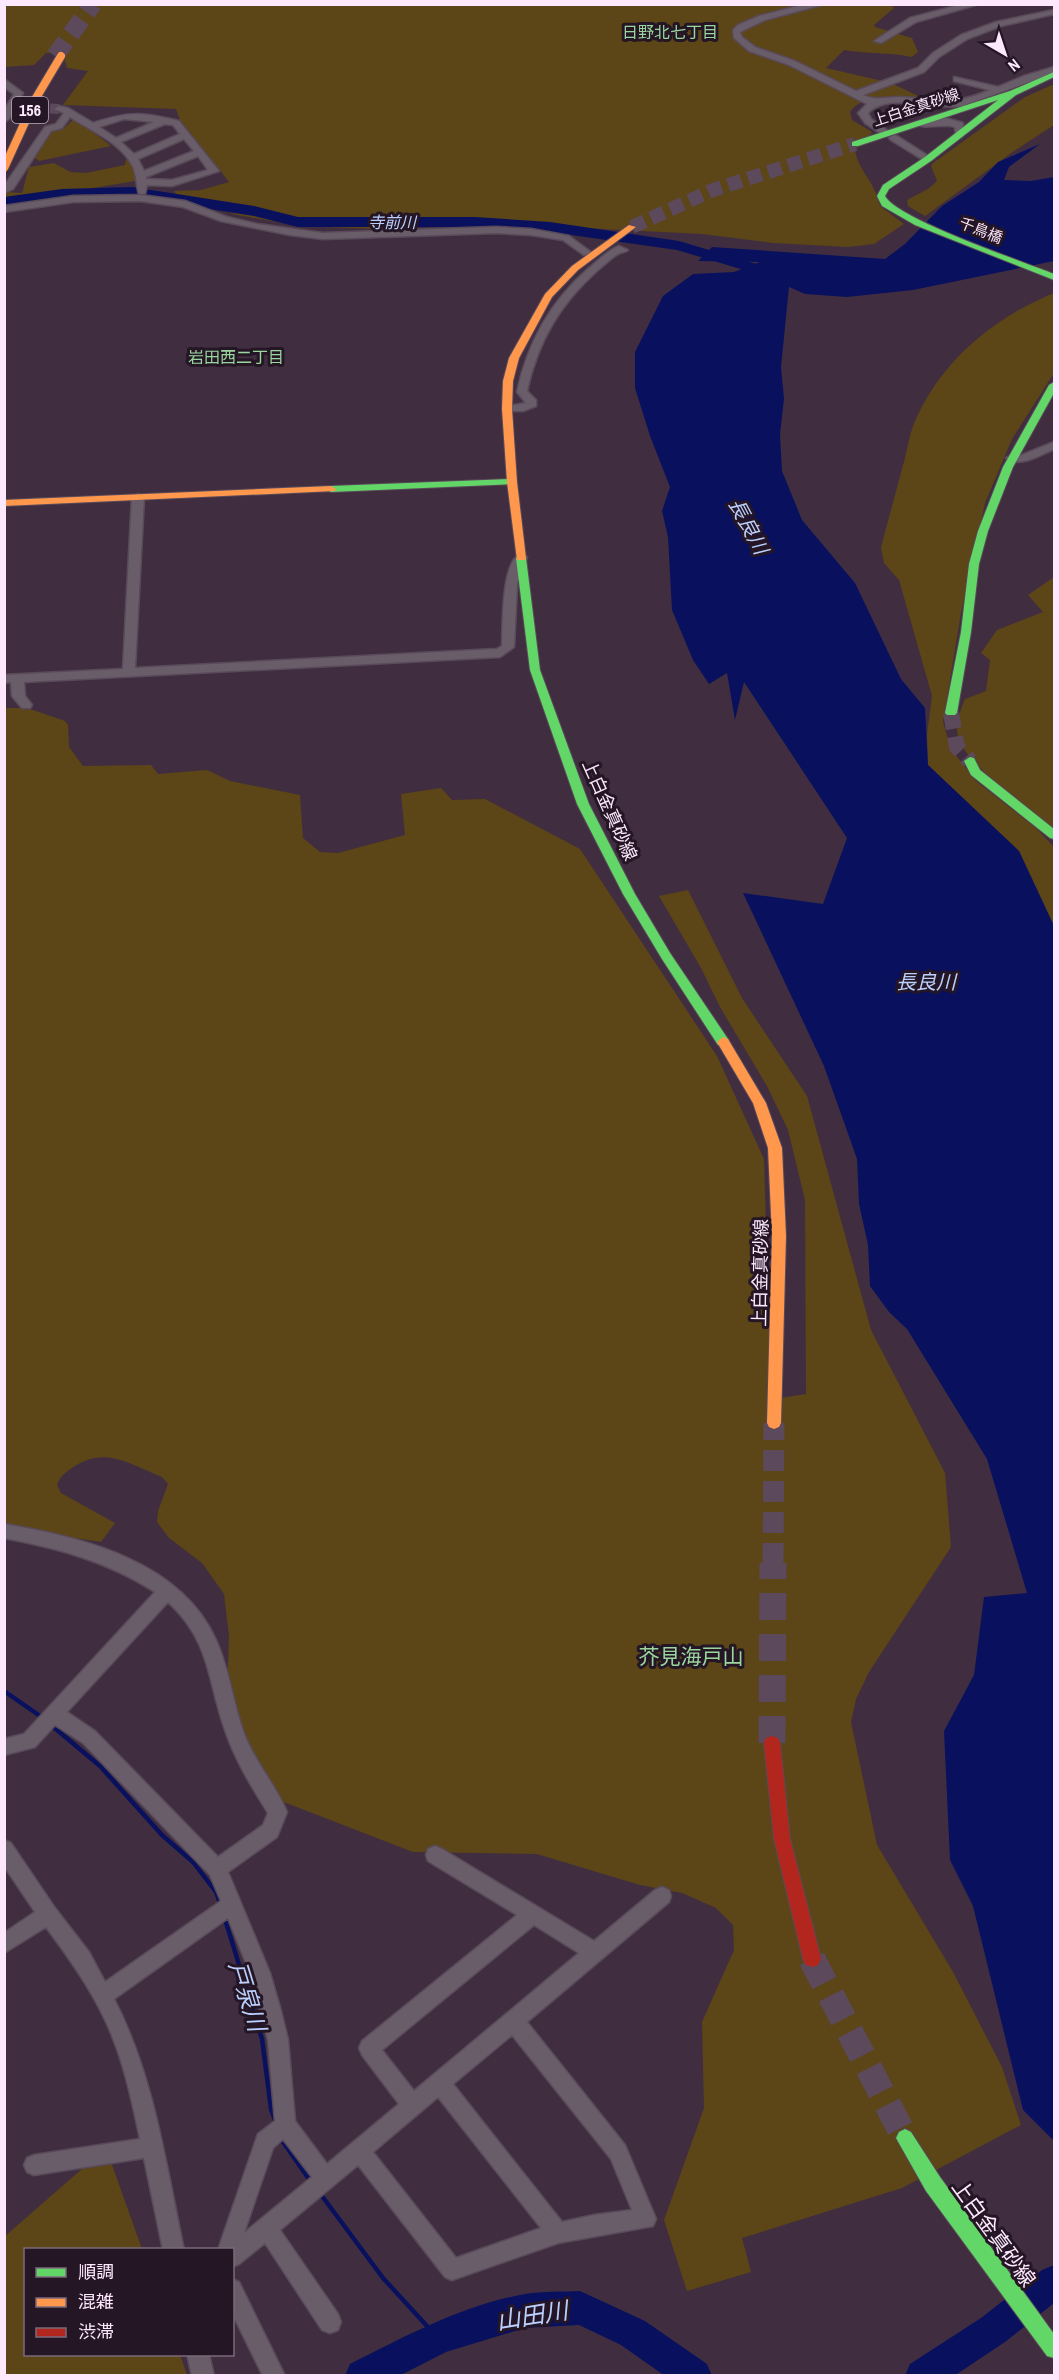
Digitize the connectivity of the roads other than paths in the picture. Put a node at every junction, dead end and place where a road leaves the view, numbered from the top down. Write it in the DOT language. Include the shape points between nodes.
graph roads {
  1 [pos="821,4"];
  2 [pos="975,4"];
  3 [pos="1054,12"];
  4 [pos="878,41"];
  5 [pos="1054,72"];
  6 [pos="957,79"];
  7 [pos="4,82"];
  8 [pos="1006,92"];
  9 [pos="857,94"];
  10 [pos="873,103"];
  11 [pos="59,109"];
  12 [pos="71,114"];
  13 [pos="945,116"];
  14 [pos="4,118"];
  15 [pos="166,120"];
  16 [pos="920,124"];
  17 [pos="972,125"];
  18 [pos="92,128"];
  19 [pos="883,131"];
  20 [pos="186,134"];
  21 [pos="959,135"];
  22 [pos="894,138"];
  23 [pos="114,142"];
  24 [pos="855,144"];
  25 [pos="4,151"];
  26 [pos="200,152"];
  27 [pos="133,158"];
  28 [pos="928,159"];
  29 [pos="4,168"];
  30 [pos="141,188"];
  31 [pos="4,190"];
  32 [pos="4,208"];
  33 [pos="629,228"];
  34 [pos="623,250"];
  35 [pos="595,257"];
  36 [pos="1054,278"];
  37 [pos="1054,385"];
  38 [pos="507,409"];
  39 [pos="1054,445"];
  40 [pos="1011,458"];
  41 [pos="512,482"];
  42 [pos="138,497"];
  43 [pos="4,503"];
  44 [pos="521,557"];
  45 [pos="129,674"];
  46 [pos="11,679"];
  47 [pos="26,705"];
  48 [pos="951,713"];
  49 [pos="970,761"];
  50 [pos="1054,835"];
  51 [pos="774,1423"];
  52 [pos="4,1531"];
  53 [pos="167,1591"];
  54 [pos="49,1721"];
  55 [pos="772,1743"];
  56 [pos="4,1747"];
  57 [pos="4,1849"];
  58 [pos="435,1855"];
  59 [pos="217,1869"];
  60 [pos="662,1896"];
  61 [pos="231,1905"];
  62 [pos="533,1914"];
  63 [pos="48,1915"];
  64 [pos="4,1944"];
  65 [pos="595,1952"];
  66 [pos="812,1959"];
  67 [pos="102,1996"];
  68 [pos="513,2021"];
  69 [pos="439,2083"];
  70 [pos="412,2105"];
  71 [pos="278,2131"];
  72 [pos="905,2138"];
  73 [pos="152,2147"];
  74 [pos="359,2150"];
  75 [pos="34,2165"];
  76 [pos="316,2185"];
  77 [pos="267,2228"];
  78 [pos="558,2233"];
  79 [pos="174,2248"];
  80 [pos="229,2248"];
  81 [pos="234,2254"];
  82 [pos="234,2293"];
  83 [pos="330,2322"];
  84 [pos="1054,2349"];
  85 [pos="198,2356"];
  86 [pos="203,2376"];
  87 [pos="274,2376"];
  1 -- 9 [label="street" via="752,21 740,26 738,38 758,51"];
  2 -- 4 [label="street" via="913,20"];
  3 -- 9 [label="street" via="999,24 964,37 921,70"];
  5 -- 8 [label="main road, 上白金真砂線"];
  6 -- 8 [label="street"];
  7 -- 14 [label="street" via="19,93 16,107"];
  8 -- 10 [label="street" via="946,105 889,100"];
  8 -- 13 [label="main road, 上白金真砂線"];
  8 -- 17 [label="main road"];
  9 -- 10 [label="street"];
  10 -- 19 [label="street" via="863,113"];
  11 -- 12 [label="street"];
  12 -- 18 [label="street"];
  12 -- 31 [label="street" via="48,129 10,188"];
  13 -- 16 [label="main road, 上白金真砂線"];
  13 -- 17 [label="street"];
  15 -- 18 [label="street" via="123,116"];
  15 -- 20 [label="street" via="176,123"];
  15 -- 23 [label="street"];
  16 -- 21 [label="street" via="951,121 960,125"];
  16 -- 24 [label="main road, 上白金真砂線"];
  17 -- 21 [label="main road"];
  18 -- 23 [label="street"];
  20 -- 26 [label="street"];
  20 -- 27 [label="street"];
  21 -- 28 [label="main road"];
  22 -- 28 [label="street"];
  23 -- 27 [label="street"];
  25 -- 29 [label="main road, 156, bridge" via="32,92 58,56"];
  26 -- 30 [label="street"];
  26 -- 30 [label="street" via="214,171"];
  27 -- 30 [label="street"];
  28 -- 36 [label="main road, 千鳥橋" via="886,187 881,196 885,204 895,212"];
  30 -- 32 [label="street"];
  30 -- 35 [label="street" via="246,225 290,232 322,236 531,232 566,238"];
  33 -- 38 [label="main road, 上白金真砂線" via="575,268 548,296 511,369"];
  34 -- 35 [label="street"];
  35 -- 38 [label="street" via="545,318 525,372 522,392 532,404"];
  37 -- 40 [label="main road"];
  38 -- 41 [label="main road, 上白金真砂線"];
  39 -- 40 [label="street" via="1024,458"];
  40 -- 48 [label="main road" via="975,557"];
  41 -- 42 [label="main road"];
  41 -- 44 [label="main road, 上白金真砂線"];
  42 -- 43 [label="main road"];
  42 -- 45 [label="street"];
  44 -- 45 [label="street" via="511,584 508,647 500,653"];
  44 -- 51 [label="main road, 上白金真砂線" via="535,670 583,804 629,894 759,1103 775,1148 779,1236"];
  45 -- 46 [label="street"];
  46 -- 47 [label="street" via="19,699"];
  49 -- 50 [label="main road" via="975,772"];
  52 -- 53 [label="street" via="81,1548 141,1573"];
  53 -- 54 [label="street"];
  53 -- 59 [label="street" via="181,1602 204,1633 244,1758 278,1812 270,1831"];
  54 -- 56 [label="street" via="29,1741"];
  54 -- 59 [label="street" via="89,1737"];
  55 -- 66 [label="main road" via="782,1839"];
  57 -- 63 [label="street"];
  58 -- 62 [label="street"];
  59 -- 61 [label="street"];
  60 -- 65 [label="street"];
  61 -- 67 [label="street"];
  61 -- 71 [label="street" via="260,1974 278,2040"];
  62 -- 65 [label="street"];
  62 -- 70 [label="street" via="369,2048"];
  63 -- 64 [label="street"];
  63 -- 67 [label="street" via="82,1959"];
  65 -- 68 [label="street"];
  67 -- 73 [label="street" via="123,2037"];
  68 -- 69 [label="street"];
  68 -- 78 [label="street" via="618,2152 646,2219"];
  69 -- 70 [label="street"];
  69 -- 78 [label="street"];
  70 -- 74 [label="street"];
  71 -- 76 [label="street"];
  71 -- 80 [label="street"];
  72 -- 84 [label="main road, 上白金真砂線" via="933,2184"];
  73 -- 75 [label="street"];
  73 -- 79 [label="street"];
  74 -- 76 [label="street"];
  74 -- 78 [label="street" via="452,2270"];
  76 -- 77 [label="street"];
  77 -- 81 [label="street"];
  77 -- 83 [label="street"];
  82 -- 87 [label="street"];
  85 -- 86 [label="street"];
}
